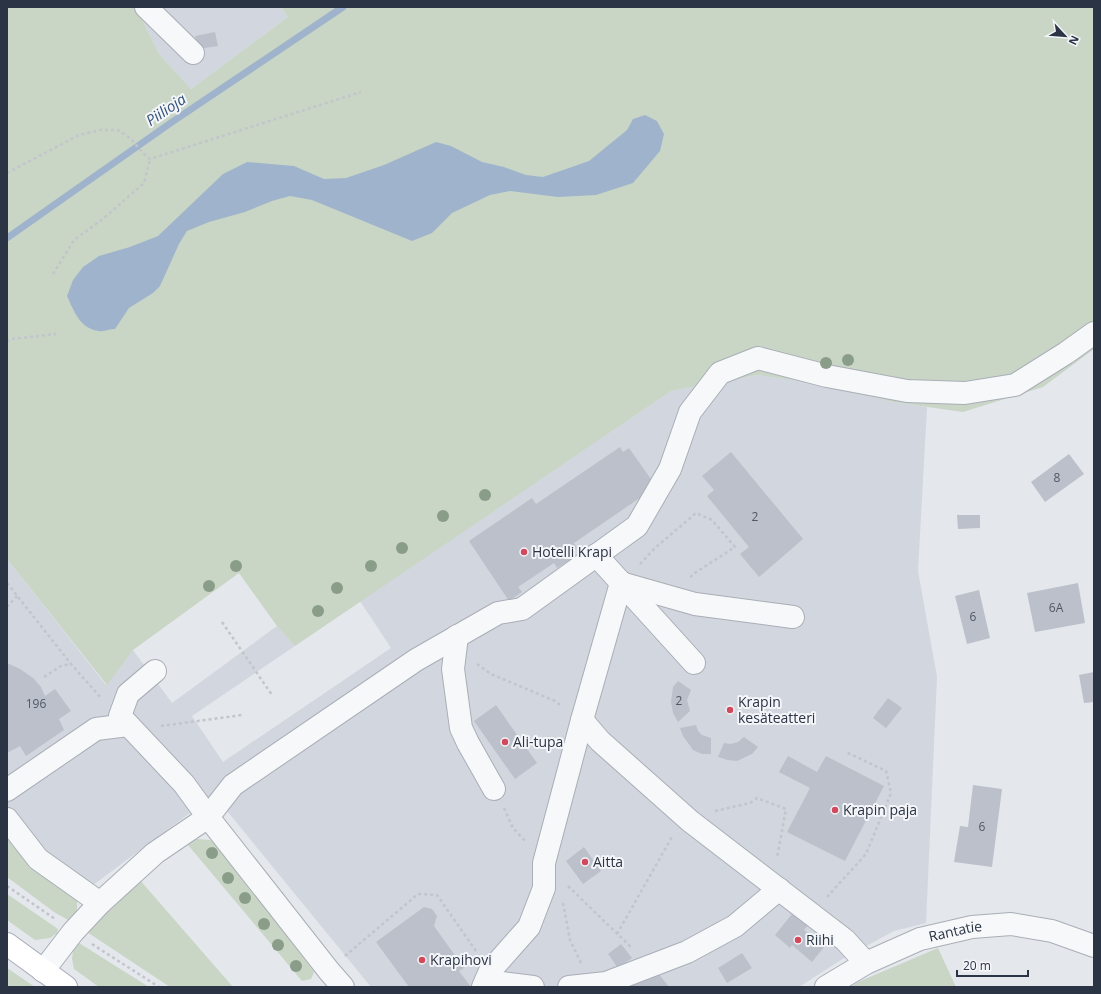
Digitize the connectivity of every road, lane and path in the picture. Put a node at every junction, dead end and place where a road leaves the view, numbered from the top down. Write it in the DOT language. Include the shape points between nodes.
graph roads {
  1 [pos="146,7"];
  2 [pos="193,53"];
  3 [pos="361,92"];
  4 [pos="150,159"];
  5 [pos="7,173"];
  6 [pos="53,274"];
  7 [pos="1094,333"];
  8 [pos="56,334"];
  9 [pos="7,342"];
  10 [pos="596,555"];
  11 [pos="7,582"];
  12 [pos="621,583"];
  13 [pos="17,596"];
  14 [pos="672,597"];
  15 [pos="7,607"];
  16 [pos="793,618"];
  17 [pos="222,622"];
  18 [pos="456,642"];
  19 [pos="70,664"];
  20 [pos="694,664"];
  21 [pos="155,672"];
  22 [pos="44,677"];
  23 [pos="272,695"];
  24 [pos="242,715"];
  25 [pos="582,720"];
  26 [pos="127,724"];
  27 [pos="846,752"];
  28 [pos="494,789"];
  29 [pos="7,790"];
  30 [pos="208,817"];
  31 [pos="687,818"];
  32 [pos="7,819"];
  33 [pos="567,886"];
  34 [pos="776,887"];
  35 [pos="565,892"];
  36 [pos="562,897"];
  37 [pos="100,903"];
  38 [pos="812,914"];
  39 [pos="617,934"];
  40 [pos="7,944"];
  41 [pos="1094,946"];
  42 [pos="866,963"];
  43 [pos="43,971"];
  44 [pos="329,971"];
  45 [pos="486,980"];
  46 [pos="591,985"];
  47 [pos="66,987"];
  48 [pos="343,987"];
  49 [pos="533,987"];
  50 [pos="569,987"];
  51 [pos="826,987"];
  1 -- 2 [label="street"];
  3 -- 4 [label="path"];
  4 -- 5 [label="path" via="130,138 118,130 100,130 79,135"];
  4 -- 6 [label="path" via="144,183 74,240"];
  7 -- 10 [label="street" via="1015,385 965,394 907,391 827,376 758,358 720,373 690,412 670,469 637,526"];
  8 -- 9 [label="path" via="11,339"];
  10 -- 12 [label="street"];
  10 -- 18 [label="street" via="522,609 498,613"];
  11 -- 13 [label="path"];
  12 -- 14 [label="street"];
  12 -- 14 [label="path" via="655,548 696,513 712,520 735,547 693,574"];
  12 -- 20 [label="street"];
  12 -- 25 [label="street"];
  13 -- 15 [label="path"];
  13 -- 19 [label="path"];
  14 -- 16 [label="street" via="695,604"];
  17 -- 23 [label="path"];
  18 -- 25 [label="path" via="491,674 555,701"];
  18 -- 28 [label="street" via="453,669 461,728"];
  18 -- 30 [label="street" via="416,660 233,786"];
  19 -- 22 [label="path"];
  19 -- 26 [label="path"];
  21 -- 26 [label="street" via="128,694"];
  24 -- 26 [label="path"];
  25 -- 31 [label="street" via="600,741"];
  25 -- 45 [label="street" via="544,863 544,888 529,927"];
  26 -- 29 [label="street" via="96,728"];
  26 -- 30 [label="street" via="184,784"];
  27 -- 38 [label="path" via="886,771 891,793 866,854"];
  30 -- 37 [label="street" via="155,853"];
  30 -- 44 [label="street"];
  31 -- 34 [label="street"];
  31 -- 34 [label="path" via="750,804 758,798 786,809"];
  31 -- 39 [label="path"];
  32 -- 37 [label="street" via="38,859"];
  33 -- 35 [label="path"];
  34 -- 38 [label="street"];
  34 -- 46 [label="street" via="735,926 687,952 606,983"];
  36 -- 46 [label="path" via="570,940"];
  37 -- 43 [label="street" via="73,932"];
  38 -- 42 [label="street" via="845,940"];
  40 -- 43 [label="main road"];
  41 -- 42 [label="street, Rantatie" via="1052,931 1011,924 972,927 920,939"];
  42 -- 51 [label="street, Rantatie"];
  43 -- 47 [label="main road"];
  44 -- 45 [label="path" via="418,894 436,896"];
  44 -- 48 [label="street"];
  45 -- 49 [label="street"];
  46 -- 50 [label="street"];
}
